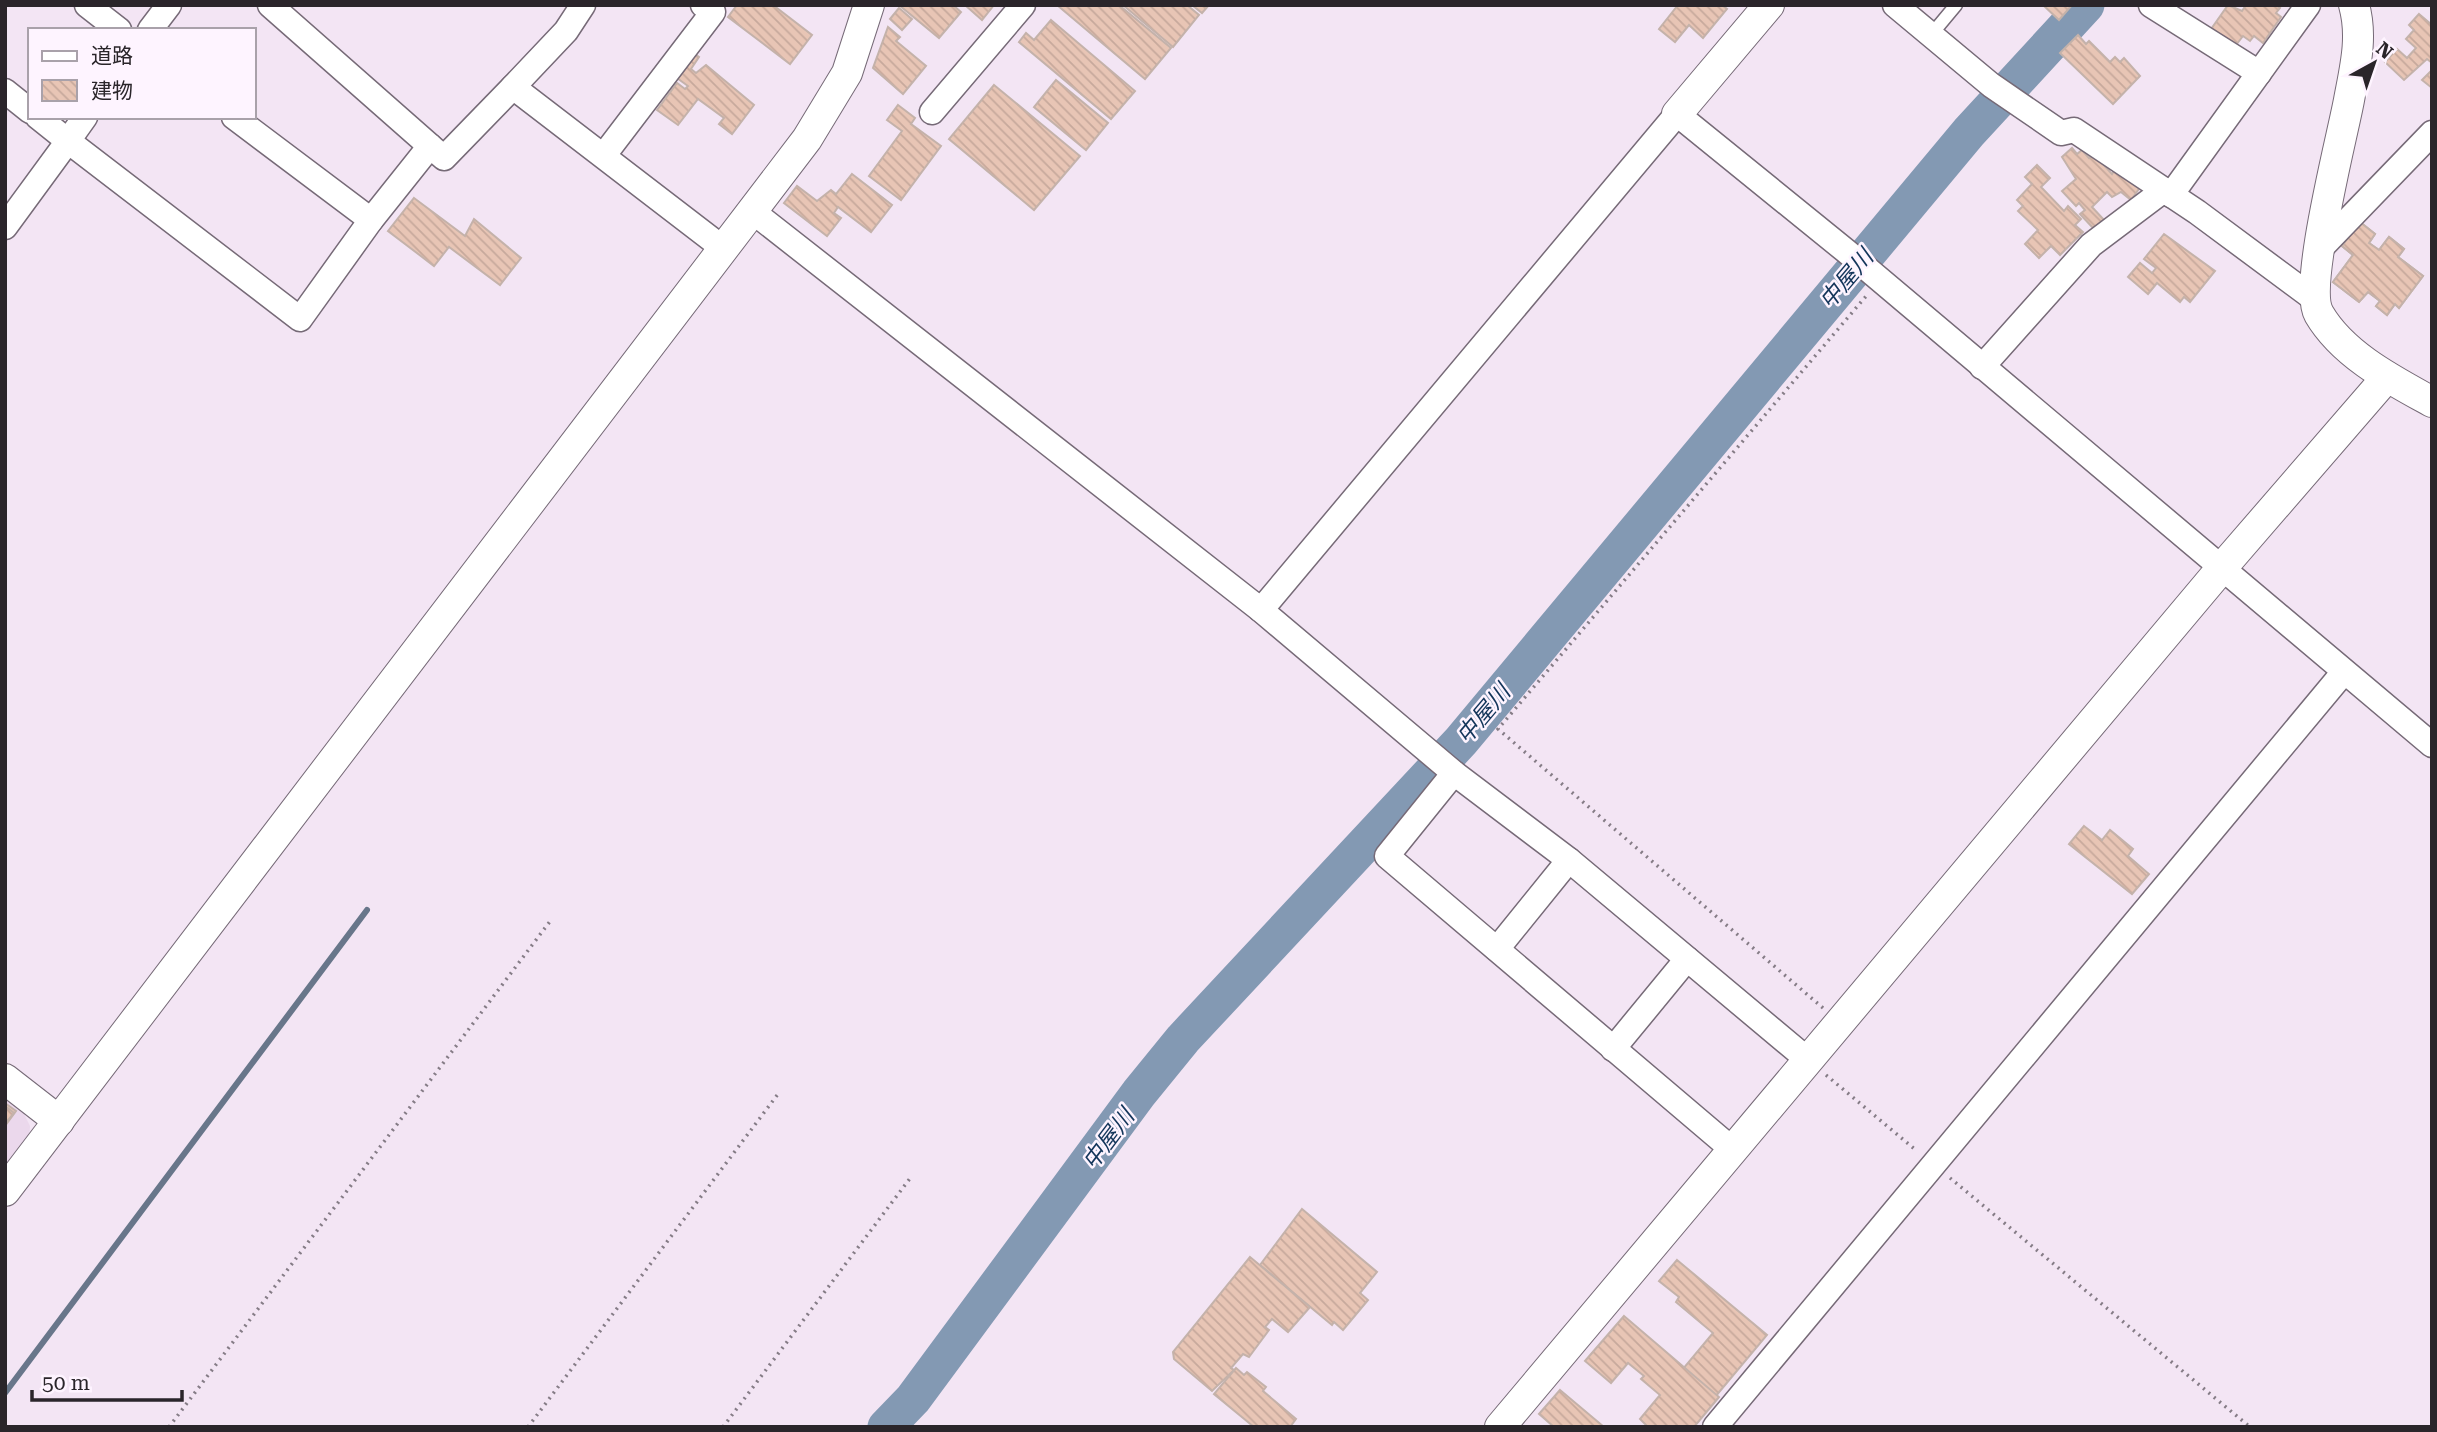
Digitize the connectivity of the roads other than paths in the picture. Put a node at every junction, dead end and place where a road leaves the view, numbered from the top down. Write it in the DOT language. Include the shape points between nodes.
graph roads {
  1 [pos="87,5"];
  2 [pos="169,5"];
  3 [pos="270,5"];
  4 [pos="583,5"];
  5 [pos="703,5"];
  6 [pos="869,5"];
  7 [pos="1023,5"];
  8 [pos="1769,5"];
  9 [pos="1895,5"];
  10 [pos="1956,5"];
  11 [pos="2151,5"];
  12 [pos="2308,5"];
  13 [pos="2354,5"];
  14 [pos="116,28"];
  15 [pos="152,28"];
  16 [pos="1931,35"];
  17 [pos="2259,73"];
  18 [pos="513,87"];
  19 [pos="5,91"];
  20 [pos="28,108"];
  21 [pos="932,112"];
  22 [pos="1677,114"];
  23 [pos="40,119"];
  24 [pos="84,119"];
  25 [pos="237,119"];
  26 [pos="2432,134"];
  27 [pos="68,141"];
  28 [pos="430,146"];
  29 [pos="604,155"];
  30 [pos="2167,192"];
  31 [pos="752,211"];
  32 [pos="370,220"];
  33 [pos="5,227"];
  34 [pos="724,248"];
  35 [pos="2319,250"];
  36 [pos="2317,301"];
  37 [pos="1982,367"];
  38 [pos="2388,377"];
  39 [pos="2432,402"];
  40 [pos="2220,570"];
  41 [pos="1261,610"];
  42 [pos="2343,673"];
  43 [pos="2432,745"];
  44 [pos="1445,766"];
  45 [pos="1569,860"];
  46 [pos="1497,949"];
  47 [pos="1687,959"];
  48 [pos="1613,1049"];
  49 [pos="1808,1060"];
  50 [pos="5,1079"];
  51 [pos="59,1121"];
  52 [pos="1733,1150"];
  53 [pos="5,1191"];
  54 [pos="1500,1427"];
  55 [pos="1715,1427"];
  1 -- 14 [label="street"];
  2 -- 15 [label="street"];
  3 -- 28 [label="street"];
  4 -- 18 [label="street" via="566,32"];
  5 -- 29 [label="street" via="713,12"];
  6 -- 31 [label="street" via="851,63 832,102"];
  7 -- 21 [label="street"];
  8 -- 22 [label="street"];
  9 -- 16 [label="street"];
  10 -- 16 [label="lane"];
  11 -- 17 [label="street"];
  12 -- 17 [label="street"];
  13 -- 35 [label="street" via="2359,45"];
  16 -- 30 [label="street" via="2014,102 2061,133 2074,130"];
  17 -- 30 [label="street"];
  18 -- 28 [label="street" via="444,158"];
  18 -- 29 [label="street"];
  19 -- 20 [label="street"];
  22 -- 37 [label="street"];
  22 -- 41 [label="street"];
  23 -- 27 [label="street"];
  24 -- 27 [label="street"];
  25 -- 32 [label="street"];
  26 -- 35 [label="street"];
  27 -- 32 [label="street" via="300,319"];
  27 -- 33 [label="street"];
  28 -- 32 [label="street"];
  29 -- 34 [label="street"];
  30 -- 36 [label="street"];
  30 -- 37 [label="street" via="2091,245"];
  31 -- 34 [label="street"];
  31 -- 41 [label="street"];
  34 -- 51 [label="street"];
  35 -- 36 [label="street"];
  36 -- 38 [label="street" via="2318,312 2342,342"];
  37 -- 40 [label="street"];
  38 -- 39 [label="street"];
  38 -- 40 [label="street"];
  40 -- 42 [label="street"];
  40 -- 49 [label="street"];
  41 -- 44 [label="street"];
  42 -- 43 [label="street"];
  42 -- 55 [label="street"];
  44 -- 45 [label="street"];
  44 -- 46 [label="street" via="1387,856"];
  45 -- 46 [label="street"];
  45 -- 47 [label="street"];
  46 -- 48 [label="street"];
  47 -- 48 [label="street"];
  47 -- 49 [label="street"];
  48 -- 52 [label="street"];
  49 -- 52 [label="street"];
  50 -- 51 [label="street"];
  51 -- 53 [label="street"];
  52 -- 54 [label="street"];
}
